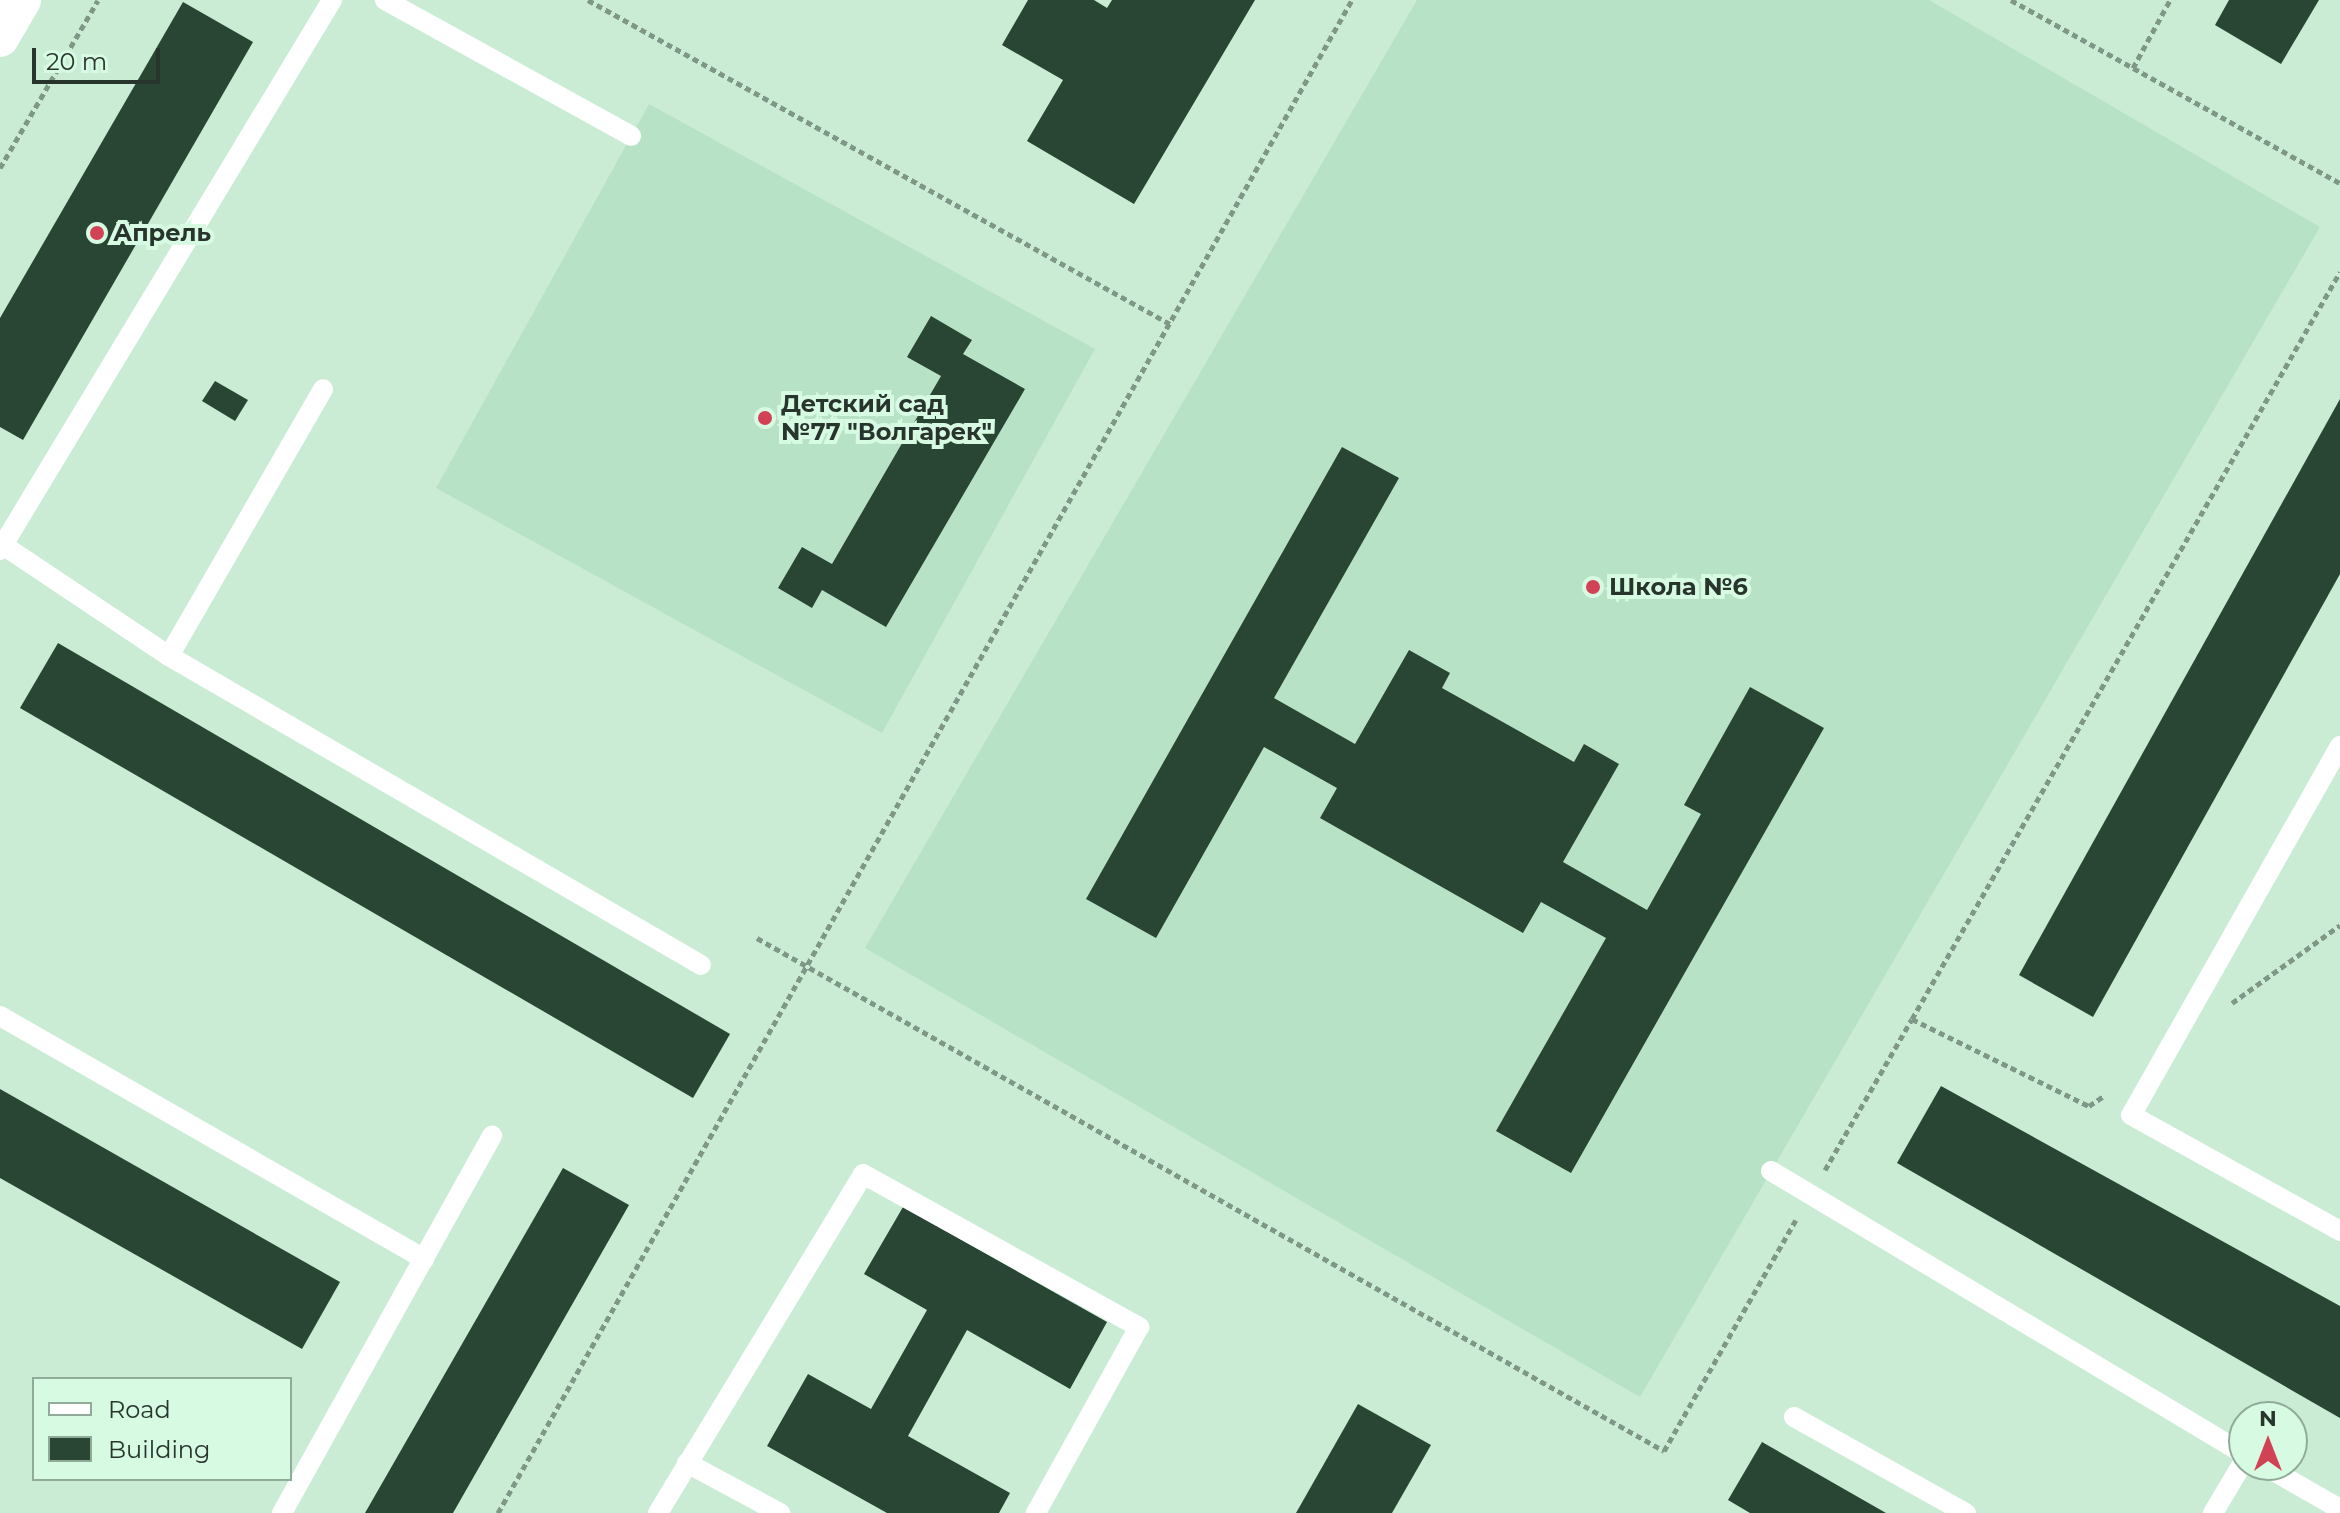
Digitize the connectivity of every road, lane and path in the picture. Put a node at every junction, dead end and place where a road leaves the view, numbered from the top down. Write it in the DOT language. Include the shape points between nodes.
graph roads {
  1 [pos="22,0"];
  2 [pos="98,0"];
  3 [pos="332,0"];
  4 [pos="385,0"];
  5 [pos="588,0"];
  6 [pos="1352,0"];
  7 [pos="2011,0"];
  8 [pos="2170,0"];
  9 [pos="0,38"];
  10 [pos="2133,68"];
  11 [pos="631,136"];
  12 [pos="0,168"];
  13 [pos="2340,183"];
  14 [pos="2340,272"];
  15 [pos="1170,324"];
  16 [pos="323,389"];
  17 [pos="1,546"];
  18 [pos="169,656"];
  19 [pos="2340,746"];
  20 [pos="2340,925"];
  21 [pos="757,938"];
  22 [pos="701,965"];
  23 [pos="807,966"];
  24 [pos="0,1016"];
  25 [pos="1912,1019"];
  26 [pos="2167,1050"];
  27 [pos="2112,1090"];
  28 [pos="492,1135"];
  29 [pos="1771,1171"];
  30 [pos="1811,1195"];
  31 [pos="2340,1231"];
  32 [pos="424,1259"];
  33 [pos="1794,1417"];
  34 [pos="2228,1444"];
  35 [pos="687,1463"];
  36 [pos="2232,1481"];
  37 [pos="2291,1481"];
  38 [pos="2340,1509"];
  39 [pos="282,1513"];
  40 [pos="498,1513"];
  41 [pos="658,1513"];
  42 [pos="780,1513"];
  43 [pos="1036,1513"];
  44 [pos="1966,1513"];
  45 [pos="2213,1513"];
  1 -- 9 [label="street"];
  2 -- 12 [label="path"];
  3 -- 17 [label="lane"];
  4 -- 11 [label="lane"];
  5 -- 15 [label="path"];
  6 -- 15 [label="path"];
  7 -- 10 [label="path"];
  8 -- 10 [label="path"];
  10 -- 13 [label="path"];
  14 -- 25 [label="path"];
  15 -- 23 [label="path"];
  16 -- 18 [label="lane"];
  17 -- 18 [label="lane"];
  18 -- 22 [label="lane"];
  19 -- 26 [label="lane"];
  20 -- 26 [label="path"];
  21 -- 23 [label="path"];
  23 -- 30 [label="path" via="1664,1451"];
  23 -- 40 [label="path"];
  24 -- 32 [label="lane"];
  25 -- 27 [label="path" via="2089,1106"];
  25 -- 30 [label="path"];
  26 -- 31 [label="lane" via="2131,1115"];
  28 -- 32 [label="lane"];
  29 -- 30 [label="lane"];
  30 -- 34 [label="lane"];
  32 -- 39 [label="lane"];
  33 -- 44 [label="lane"];
  35 -- 41 [label="lane"];
  35 -- 42 [label="lane"];
  35 -- 43 [label="lane" via="863,1174 1139,1327"];
  36 -- 45 [label="lane"];
  37 -- 38 [label="lane"];
}
